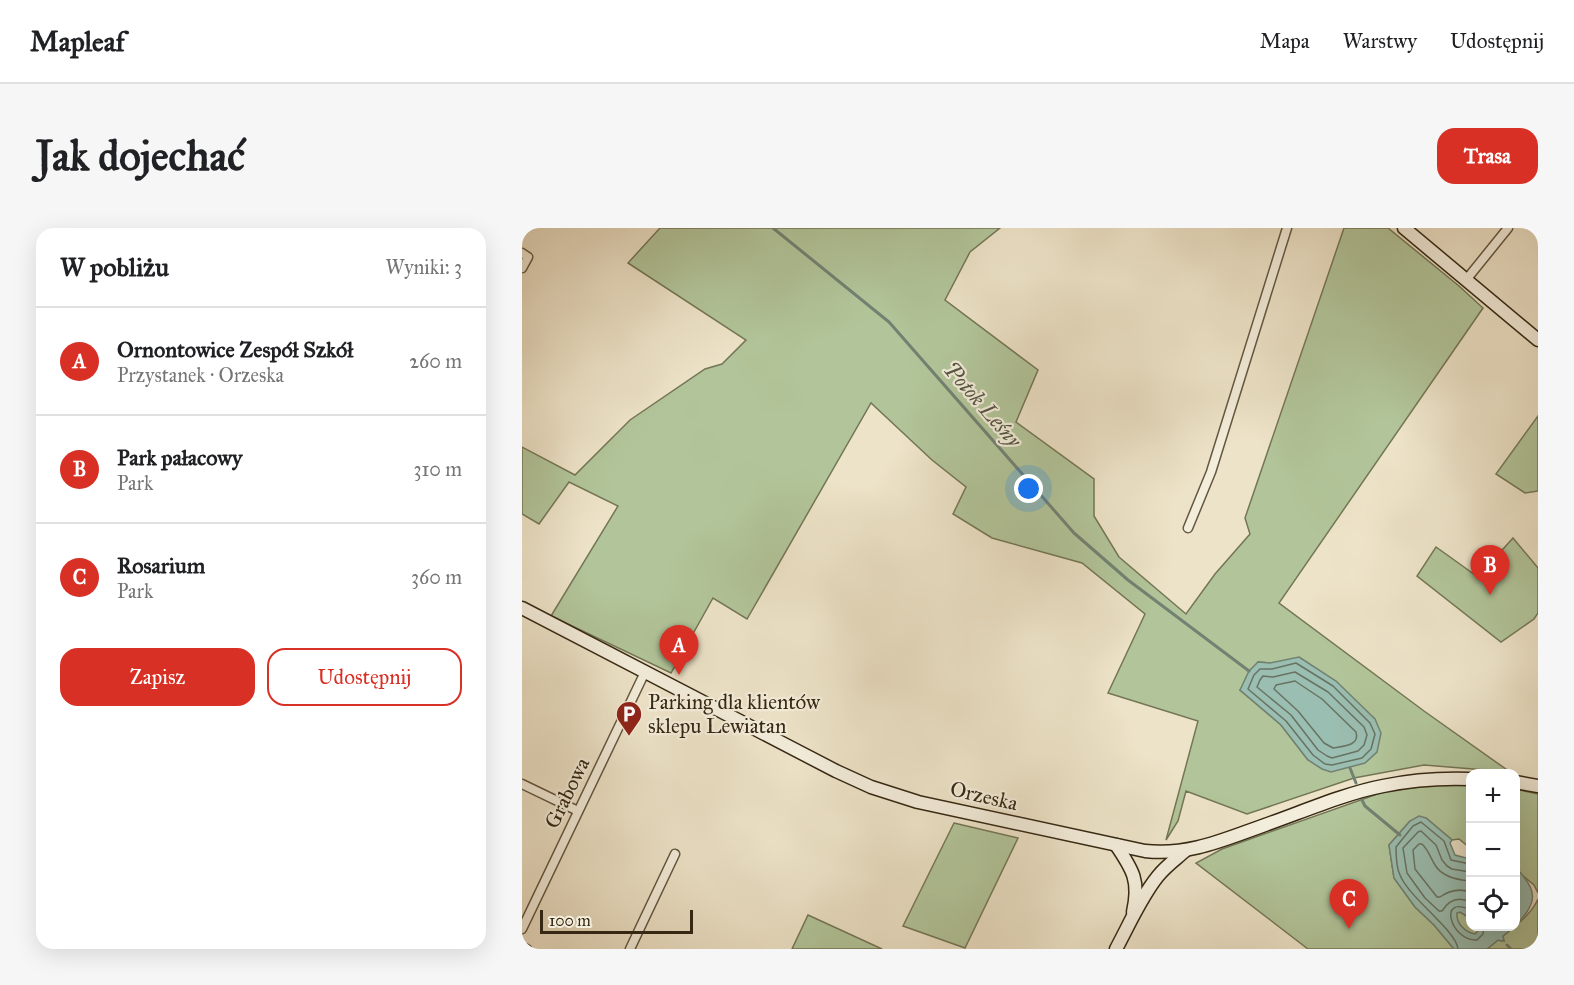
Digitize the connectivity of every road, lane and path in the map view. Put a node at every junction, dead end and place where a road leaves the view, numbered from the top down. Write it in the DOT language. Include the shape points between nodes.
graph roads {
  1 [pos="1287,228"];
  2 [pos="1404,228"];
  3 [pos="1508,228"];
  4 [pos="522,253"];
  5 [pos="522,268"];
  6 [pos="1466,280"];
  7 [pos="1538,340"];
  8 [pos="1188,528"];
  9 [pos="522,608"];
  10 [pos="645,672"];
  11 [pos="1466,779"];
  12 [pos="1520,783"];
  13 [pos="522,784"];
  14 [pos="1538,786"];
  15 [pos="578,811"];
  16 [pos="1116,845"];
  17 [pos="1151,851"];
  18 [pos="1186,851"];
  19 [pos="675,854"];
  20 [pos="1134,876"];
  21 [pos="1156,878"];
  22 [pos="1132,919"];
  23 [pos="522,929"];
  24 [pos="522,947"];
  25 [pos="526,949"];
  26 [pos="630,949"];
  27 [pos="1116,949"];
  1 -- 8 [label="street" via="1211,472"];
  2 -- 6 [label="street"];
  3 -- 6 [label="street"];
  4 -- 5 [label="street" via="528,257"];
  6 -- 7 [label="street"];
  9 -- 10 [label="street, Orzeska"];
  10 -- 15 [label="street, Grabowa"];
  10 -- 16 [label="street, Orzeska" via="871,787 918,802"];
  11 -- 18 [label="street, Orzeska" via="1382,786"];
  12 -- 14 [label="street"];
  13 -- 15 [label="street"];
  15 -- 23 [label="street, Grabowa"];
  16 -- 17 [label="street, Orzeska"];
  16 -- 20 [label="street"];
  17 -- 18 [label="street, Orzeska"];
  17 -- 20 [label="street" via="1138,859"];
  17 -- 21 [label="street" via="1160,864"];
  18 -- 21 [label="street"];
  19 -- 26 [label="street"];
  20 -- 21 [label="street" via="1147,885"];
  20 -- 22 [label="street"];
  21 -- 22 [label="street"];
  22 -- 27 [label="street"];
  24 -- 25 [label="street"];
}
